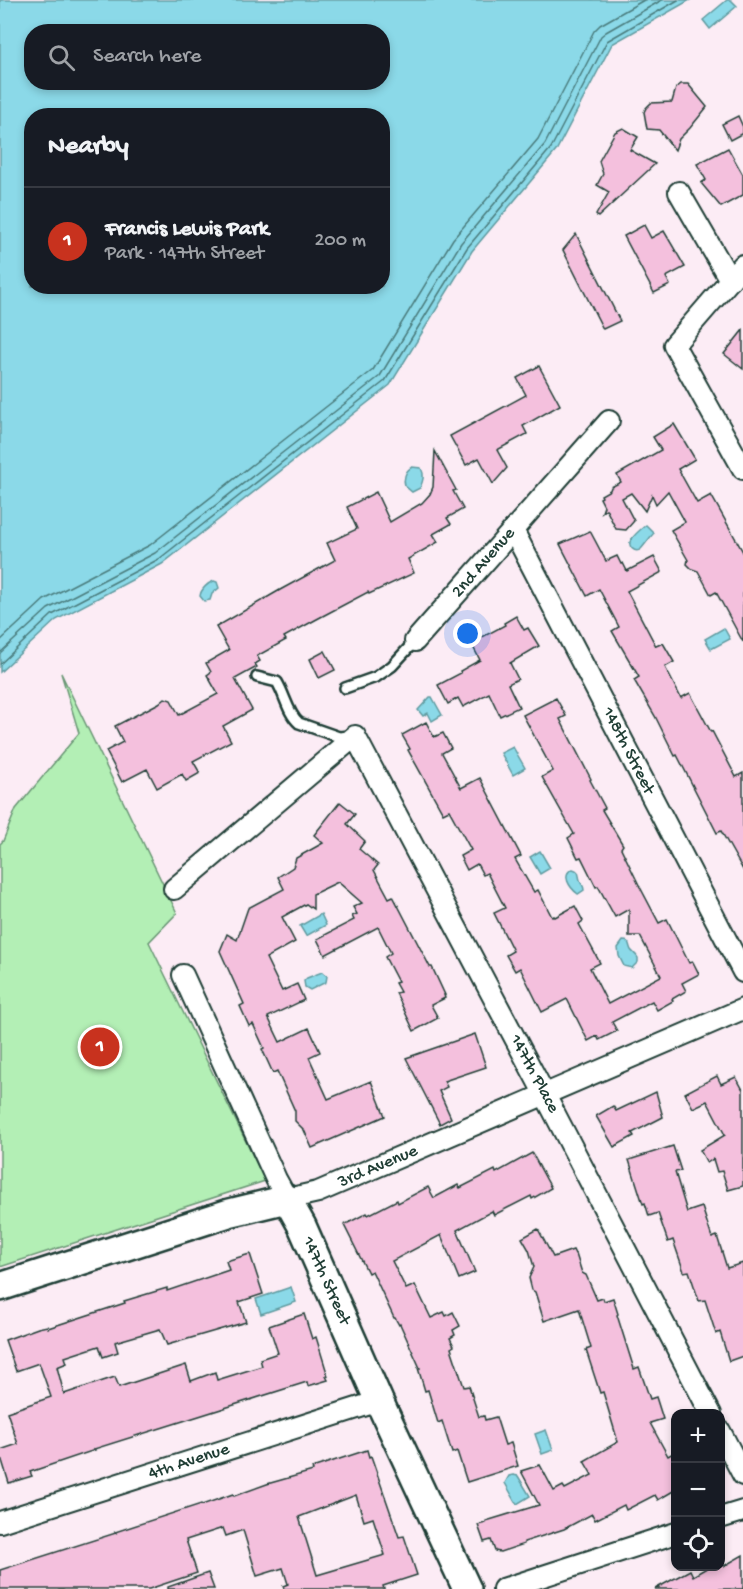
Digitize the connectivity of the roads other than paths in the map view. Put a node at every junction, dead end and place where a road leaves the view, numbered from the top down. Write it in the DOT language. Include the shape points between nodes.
graph roads {
  1 [pos="679,192"];
  2 [pos="743,265"];
  3 [pos="730,280"];
  4 [pos="609,421"];
  5 [pos="743,469"];
  6 [pos="513,530"];
  7 [pos="415,641"];
  8 [pos="257,677"];
  9 [pos="345,688"];
  10 [pos="355,736"];
  11 [pos="174,889"];
  12 [pos="743,972"];
  13 [pos="183,975"];
  14 [pos="743,1009"];
  15 [pos="545,1095"];
  16 [pos="287,1199"];
  17 [pos="0,1287"];
  18 [pos="379,1401"];
  19 [pos="709,1409"];
  20 [pos="725,1440"];
  21 [pos="743,1474"];
  22 [pos="743,1511"];
  23 [pos="723,1517"];
  24 [pos="0,1522"];
  25 [pos="671,1534"];
  26 [pos="467,1589"];
  27 [pos="503,1589"];
  1 -- 3 [label="street"];
  2 -- 3 [label="street"];
  3 -- 5 [label="street" via="674,345"];
  4 -- 6 [label="street, 2nd Avenue"];
  6 -- 7 [label="street, 2nd Avenue"];
  6 -- 12 [label="street, 148th Street"];
  7 -- 9 [label="lane, 2nd Avenue" via="376,677"];
  8 -- 10 [label="lane" via="277,682 299,723 339,737"];
  10 -- 11 [label="street"];
  10 -- 15 [label="street, 147th Place"];
  13 -- 16 [label="street, 147th Street"];
  14 -- 15 [label="street, 3rd Avenue"];
  15 -- 16 [label="street, 3rd Avenue" via="318,1192"];
  15 -- 19 [label="street, 147th Place"];
  16 -- 17 [label="street, 3rd Avenue" via="229,1213"];
  16 -- 18 [label="street, 147th Street"];
  18 -- 24 [label="street, 4th Avenue"];
  18 -- 26 [label="street, 147th Street"];
  20 -- 21 [label="street"];
  22 -- 23 [label="street"];
  25 -- 27 [label="street"];
}
